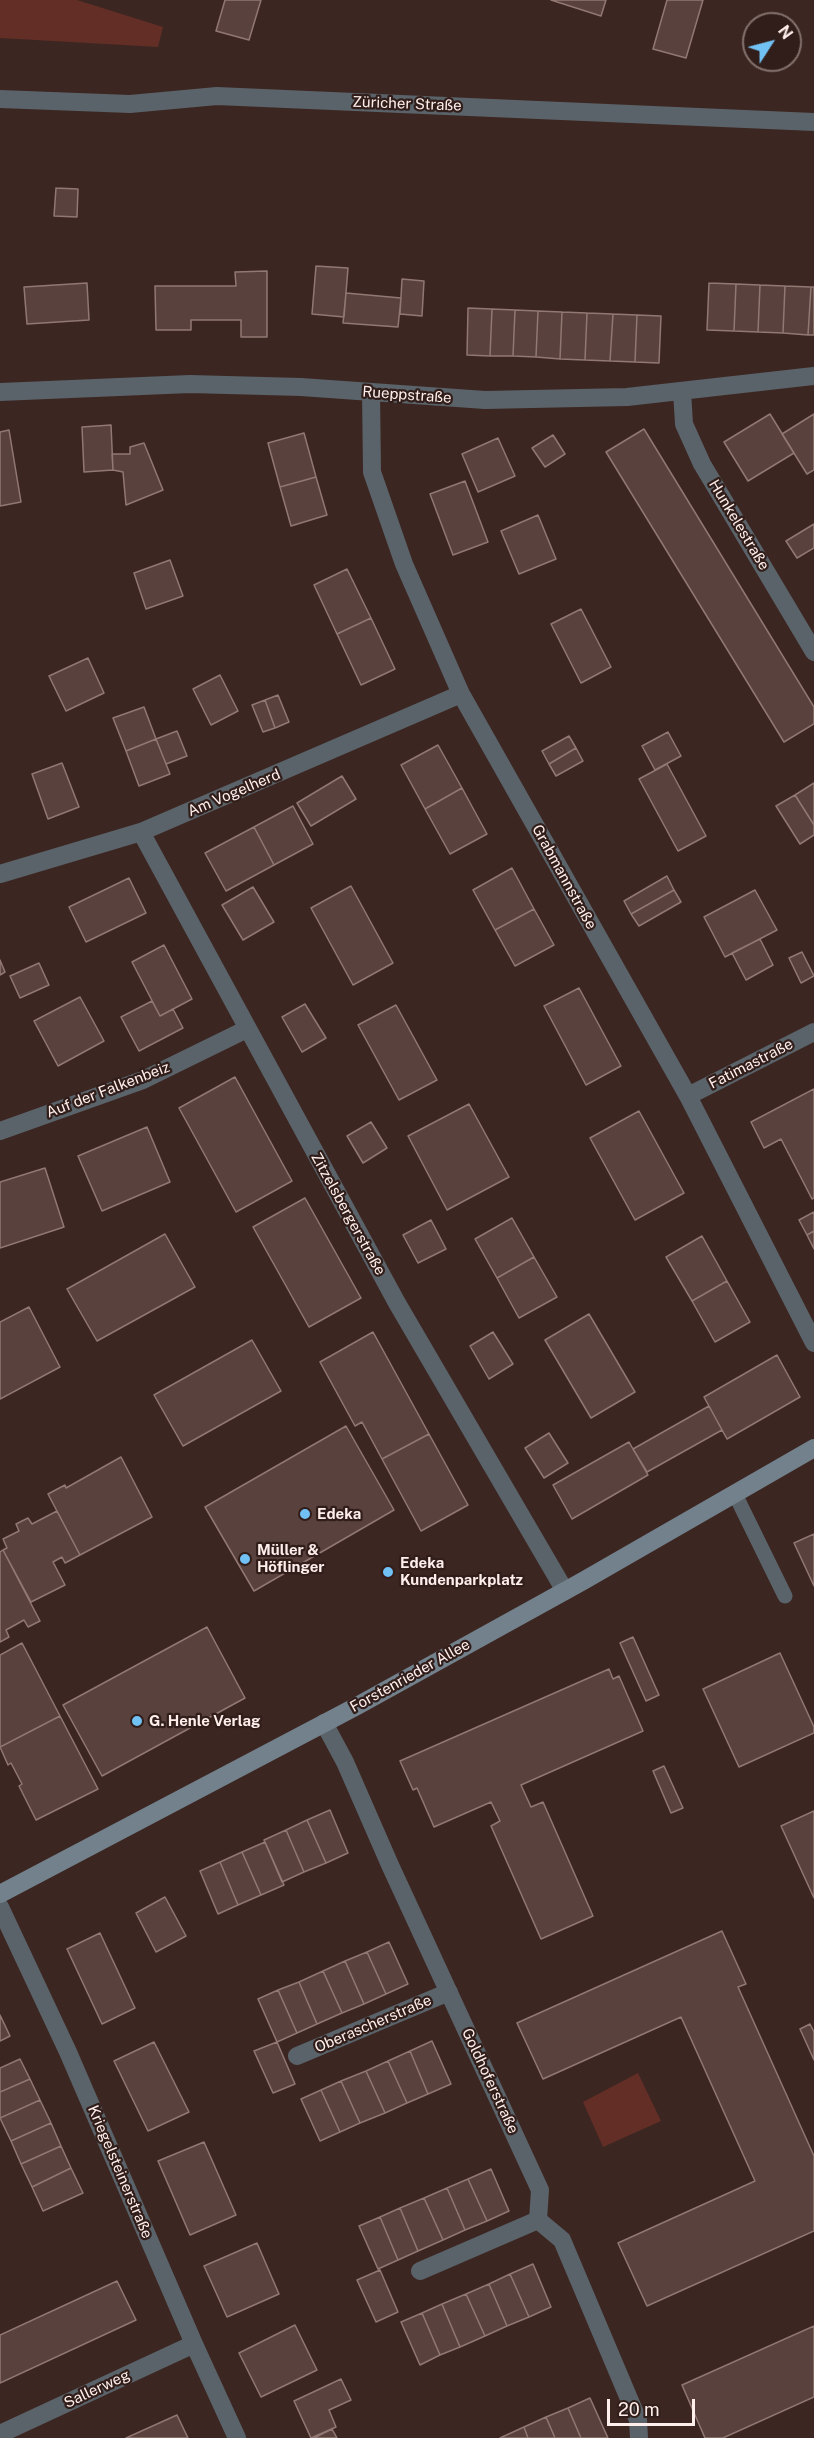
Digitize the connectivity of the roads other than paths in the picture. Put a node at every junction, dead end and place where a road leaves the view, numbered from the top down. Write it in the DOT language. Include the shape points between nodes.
graph roads {
  1 [pos="0,99"];
  2 [pos="814,122"];
  3 [pos="814,376"];
  4 [pos="682,391"];
  5 [pos="0,392"];
  6 [pos="371,392"];
  7 [pos="814,652"];
  8 [pos="461,694"];
  9 [pos="141,832"];
  10 [pos="0,874"];
  11 [pos="247,1029"];
  12 [pos="814,1032"];
  13 [pos="688,1096"];
  14 [pos="0,1131"];
  15 [pos="814,1343"];
  16 [pos="814,1448"];
  17 [pos="735,1494"];
  18 [pos="565,1591"];
  19 [pos="785,1596"];
  20 [pos="324,1723"];
  21 [pos="0,1894"];
  22 [pos="0,1907"];
  23 [pos="449,1992"];
  24 [pos="297,2056"];
  25 [pos="538,2220"];
  26 [pos="420,2271"];
  27 [pos="194,2344"];
  28 [pos="0,2434"];
  29 [pos="237,2438"];
  30 [pos="639,2438"];
  1 -- 2 [label="street, Züricher Straße" via="130,104 217,96"];
  3 -- 4 [label="street, Rueppstraße"];
  4 -- 6 [label="street, Rueppstraße" via="627,398 485,400"];
  4 -- 7 [label="street, Hunkelestraße" via="684,424 702,464"];
  5 -- 6 [label="street, Rueppstraße" via="190,384"];
  6 -- 8 [label="street, Grabmannstraße" via="372,472 404,564"];
  8 -- 9 [label="street, Am Vogelherd"];
  8 -- 13 [label="street, Grabmannstraße"];
  9 -- 10 [label="street, Am Vogelherd"];
  9 -- 11 [label="street, Zitzelsbergerstraße"];
  11 -- 14 [label="street, Auf der Falkenbeiz" via="143,1080"];
  11 -- 18 [label="street, Zitzelsbergerstraße" via="392,1293"];
  12 -- 13 [label="street, Fatimastraße"];
  13 -- 15 [label="street, Grabmannstraße"];
  16 -- 17 [label="street, Forstenrieder Allee"];
  17 -- 18 [label="street, Forstenrieder Allee"];
  17 -- 19 [label="lane"];
  18 -- 20 [label="street, Forstenrieder Allee"];
  20 -- 21 [label="street, Forstenrieder Allee"];
  20 -- 23 [label="street, Goldhoferstraße"];
  22 -- 27 [label="street, Kriegelsteinerstraße" via="73,2063"];
  23 -- 24 [label="street, Oberascherstraße"];
  23 -- 25 [label="street, Goldhoferstraße" via="540,2190"];
  25 -- 26 [label="street"];
  25 -- 30 [label="street" via="562,2240 638,2420"];
  27 -- 28 [label="street, Sallerweg"];
  27 -- 29 [label="street, Kriegelsteinerstraße"];
}
